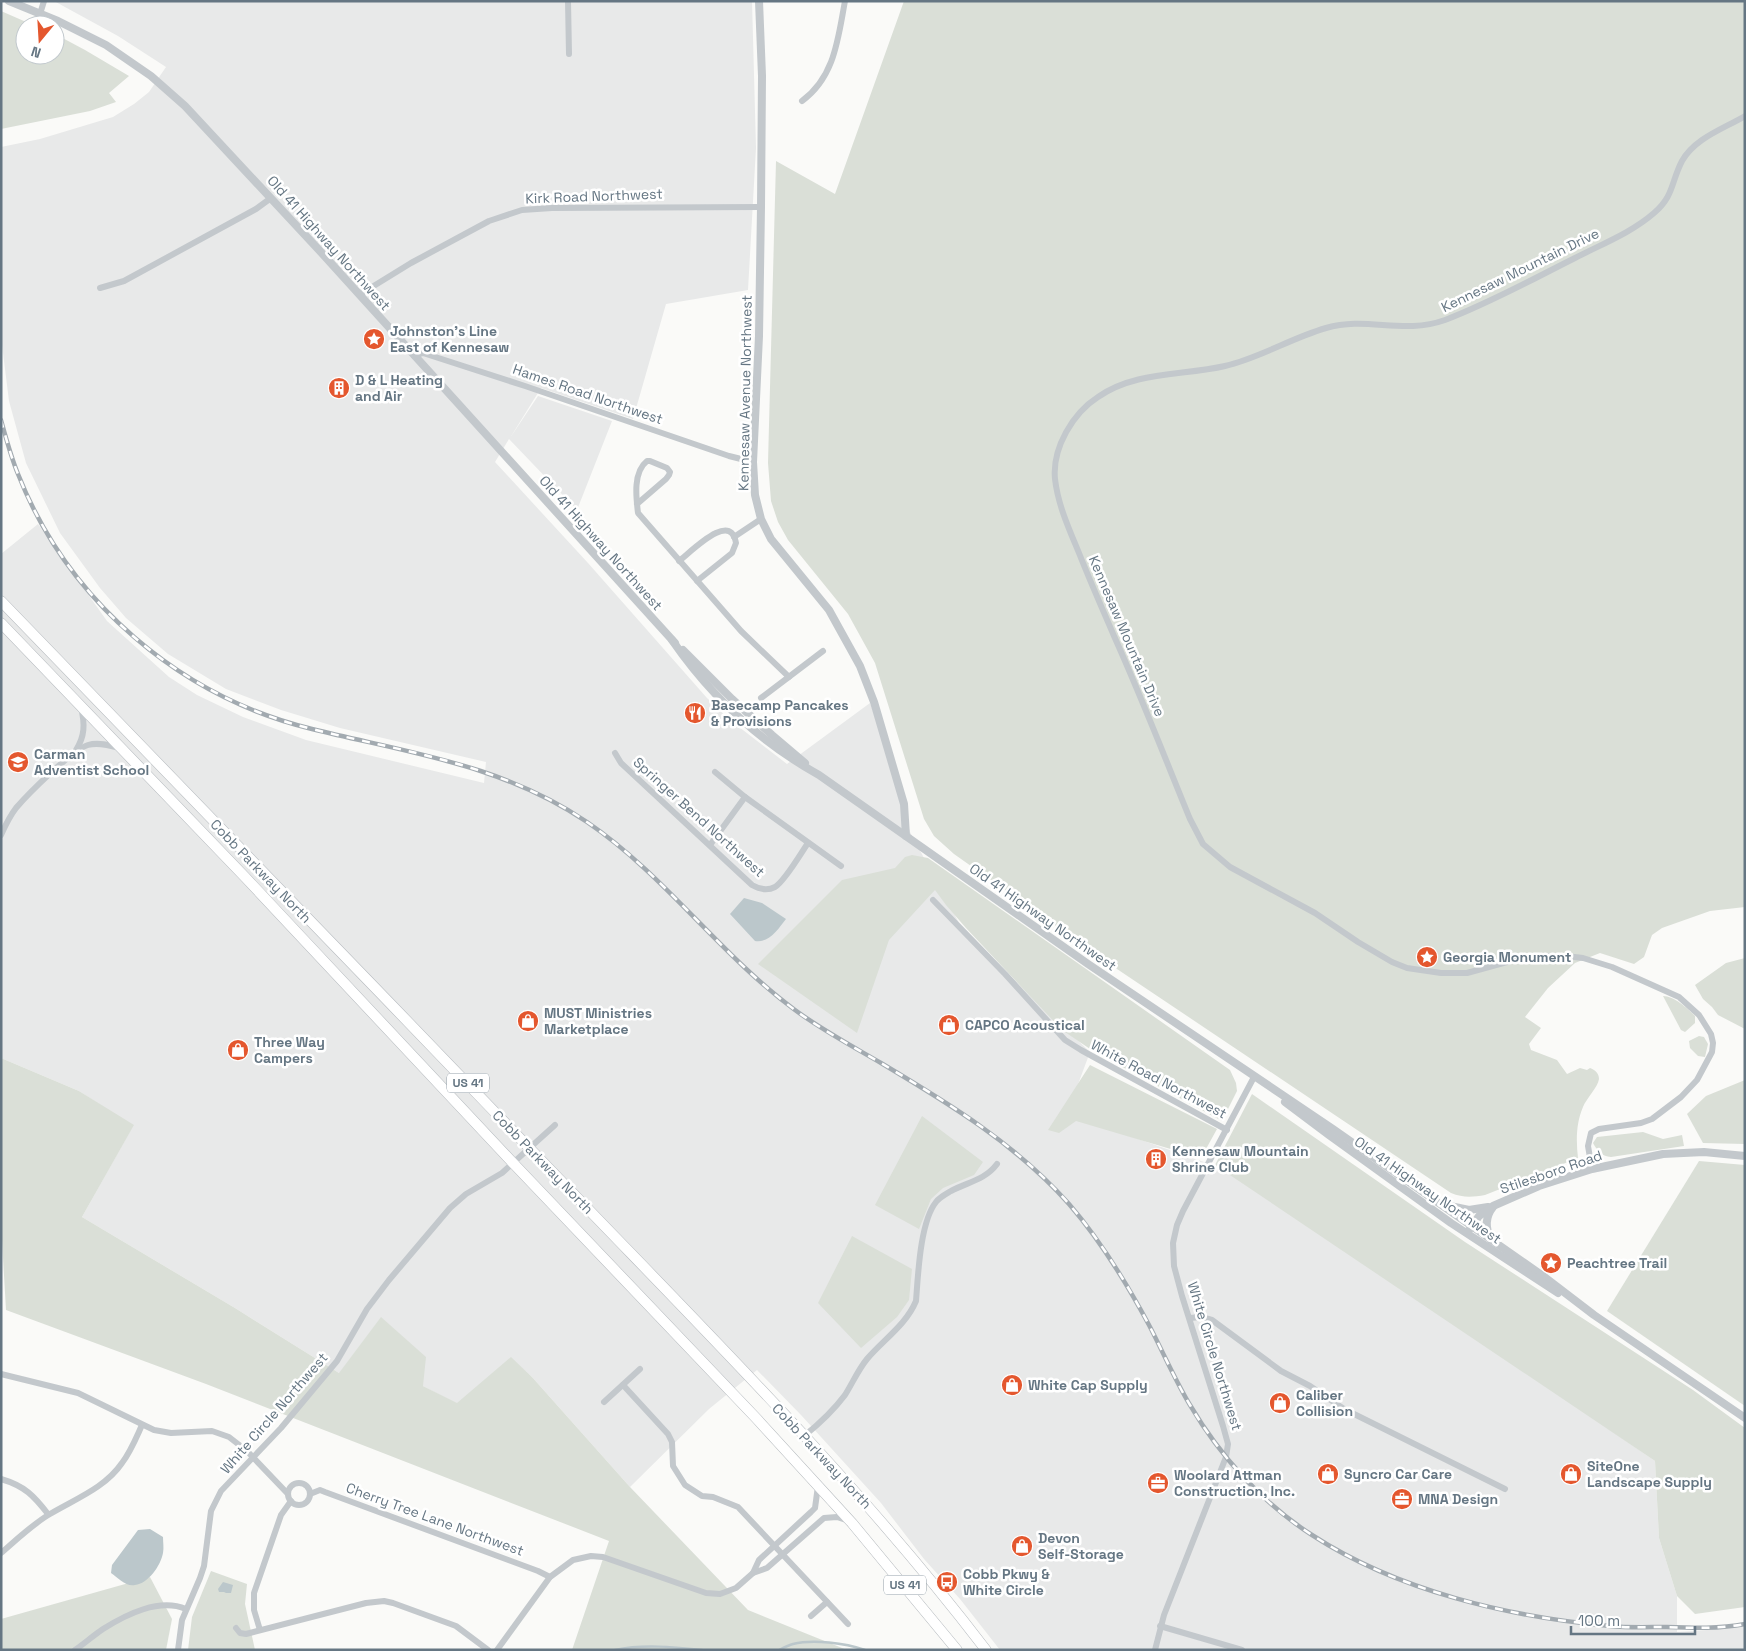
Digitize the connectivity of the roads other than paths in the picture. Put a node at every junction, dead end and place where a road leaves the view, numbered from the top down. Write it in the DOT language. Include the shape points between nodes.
graph roads {
  1 [pos="9,1"];
  2 [pos="44,1"];
  3 [pos="568,1"];
  4 [pos="759,1"];
  5 [pos="845,1"];
  6 [pos="40,14"];
  7 [pos="569,54"];
  8 [pos="802,101"];
  9 [pos="1745,116"];
  10 [pos="271,198"];
  11 [pos="761,206"];
  12 [pos="100,288"];
  13 [pos="359,295"];
  14 [pos="414,356"];
  15 [pos="753,462"];
  16 [pos="637,504"];
  17 [pos="761,519"];
  18 [pos="734,537"];
  19 [pos="679,561"];
  20 [pos="697,581"];
  21 [pos="1,601"];
  22 [pos="1,623"];
  23 [pos="823,651"];
  24 [pos="789,677"];
  25 [pos="761,698"];
  26 [pos="81,706"];
  27 [pos="122,749"];
  28 [pos="75,751"];
  29 [pos="615,754"];
  30 [pos="715,772"];
  31 [pos="745,797"];
  32 [pos="1,835"];
  33 [pos="906,836"];
  34 [pos="808,842"];
  35 [pos="710,846"];
  36 [pos="841,866"];
  37 [pos="933,900"];
  38 [pos="1254,1077"];
  39 [pos="555,1125"];
  40 [pos="1227,1130"];
  41 [pos="530,1147"];
  42 [pos="1745,1156"];
  43 [pos="513,1163"];
  44 [pos="997,1164"];
  45 [pos="1592,1168"];
  46 [pos="1437,1202"];
  47 [pos="1494,1205"];
  48 [pos="1471,1226"];
  49 [pos="1466,1234"];
  50 [pos="1491,1240"];
  51 [pos="1594,1314"];
  52 [pos="1190,1318"];
  53 [pos="640,1369"];
  54 [pos="1,1374"];
  55 [pos="622,1385"];
  56 [pos="604,1402"];
  57 [pos="1745,1418"];
  58 [pos="142,1425"];
  59 [pos="804,1436"];
  60 [pos="254,1458"];
  61 [pos="1,1480"];
  62 [pos="818,1486"];
  63 [pos="1505,1490"];
  64 [pos="288,1494"];
  65 [pos="310,1494"];
  66 [pos="291,1502"];
  67 [pos="48,1514"];
  68 [pos="852,1522"];
  69 [pos="775,1546"];
  70 [pos="1,1553"];
  71 [pos="783,1554"];
  72 [pos="753,1573"];
  73 [pos="550,1577"];
  74 [pos="827,1602"];
  75 [pos="186,1609"];
  76 [pos="811,1616"];
  77 [pos="848,1624"];
  78 [pos="1160,1626"];
  79 [pos="236,1628"];
  80 [pos="260,1630"];
  81 [pos="76,1650"];
  82 [pos="178,1650"];
  83 [pos="488,1650"];
  84 [pos="497,1650"];
  85 [pos="957,1650"];
  86 [pos="986,1650"];
  87 [pos="1155,1650"];
  88 [pos="1242,1650"];
  1 -- 6 [label="street, Old 41 Highway Northwest"];
  2 -- 6 [label="street"];
  3 -- 7 [label="street"];
  4 -- 11 [label="street, Kennesaw Avenue Northwest"];
  5 -- 8 [label="street" via="839,41 832,61 820,85"];
  6 -- 10 [label="street, Old 41 Highway Northwest" via="98,41 151,76 185,106"];
  9 -- 45 [label="street, Kennesaw Mountain Drive" via="1696,145 1682,161 1672,190 1664,202 1646,218 1617,237 1513,289 1440,321 1413,327 1348,323 1295,338 1226,366 1134,379 1098,396 1082,410 1066,432 1057,455 1055,476 1063,515 1203,844 1230,867 1315,912 1358,942 1408,968 1467,974 1529,956 1583,958 1612,967 1679,997 1699,1015 1713,1043 1712,1052 1697,1080 1652,1119 1594,1130 1589,1136 1588,1146"];
  10 -- 12 [label="street" via="124,281"];
  10 -- 13 [label="street, Old 41 Highway Northwest"];
  11 -- 13 [label="street, Kirk Road Northwest" via="522,210 470,230"];
  11 -- 15 [label="street, Kennesaw Avenue Northwest"];
  13 -- 14 [label="street, Old 41 Highway Northwest"];
  14 -- 15 [label="street, Hames Road Northwest" via="423,353"];
  14 -- 33 [label="street, Old 41 Highway Northwest" via="672,640 704,683 780,752"];
  15 -- 17 [label="street, Kennesaw Avenue Northwest" via="755,495"];
  16 -- 16 [label="street" via="636,486 643,464 650,461 667,468 670,472 666,479"];
  16 -- 19 [label="street" via="638,513"];
  17 -- 18 [label="street"];
  17 -- 33 [label="street, Kennesaw Avenue Northwest" via="782,554 836,620 860,666 904,804"];
  18 -- 19 [label="street" via="726,530 717,531"];
  18 -- 20 [label="street" via="736,543 732,553"];
  19 -- 20 [label="street"];
  20 -- 24 [label="street" via="741,631"];
  21 -- 41 [label="main road, Cobb Parkway North / US 41"];
  22 -- 26 [label="main road, Cobb Parkway North / US 41"];
  23 -- 24 [label="street"];
  24 -- 25 [label="street"];
  26 -- 27 [label="main road, Cobb Parkway North / US 41"];
  26 -- 28 [label="street" via="84,731"];
  27 -- 28 [label="street" via="93,744"];
  27 -- 43 [label="main road, Cobb Parkway North / US 41"];
  28 -- 32 [label="street" via="17,808"];
  29 -- 35 [label="street, Springer Bend Northwest"];
  30 -- 31 [label="street"];
  31 -- 34 [label="street"];
  31 -- 35 [label="street"];
  33 -- 38 [label="street, Old 41 Highway Northwest"];
  34 -- 35 [label="street, Springer Bend Northwest" via="778,884 768,889 752,885"];
  34 -- 36 [label="street"];
  37 -- 40 [label="street, White Road Northwest" via="1069,1043"];
  38 -- 40 [label="street, White Circle Northwest"];
  38 -- 46 [label="street, Old 41 Highway Northwest"];
  38 -- 49 [label="street, Old 41 Highway Northwest" via="1328,1135"];
  39 -- 41 [label="street, White Circle Northwest"];
  40 -- 52 [label="street, White Circle Northwest" via="1182,1211 1175,1233 1174,1266"];
  41 -- 43 [label="street, White Circle Northwest"];
  41 -- 59 [label="main road, Cobb Parkway North / US 41"];
  42 -- 45 [label="street, Stilesboro Road" via="1704,1152 1663,1154"];
  43 -- 60 [label="street, White Circle Northwest" via="450,1208 367,1309 337,1361"];
  43 -- 62 [label="main road, Cobb Parkway North / US 41"];
  44 -- 59 [label="street" via="978,1181 952,1190 935,1203 924,1236 914,1307 892,1336 867,1359 827,1416"];
  45 -- 47 [label="street, Stilesboro Road"];
  46 -- 47 [label="street" via="1464,1209"];
  46 -- 48 [label="street, Old 41 Highway Northwest"];
  47 -- 48 [label="street, Stilesboro Road"];
  47 -- 50 [label="street" via="1487,1219"];
  48 -- 49 [label="street, Stilesboro Road"];
  48 -- 50 [label="street, Old 41 Highway Northwest"];
  49 -- 51 [label="street, Old 41 Highway Northwest"];
  50 -- 51 [label="street, Old 41 Highway Northwest"];
  51 -- 57 [label="street, Old 41 Highway Northwest"];
  52 -- 63 [label="street" via="1212,1320 1281,1371 1344,1409"];
  52 -- 78 [label="street, White Circle Northwest" via="1228,1450"];
  53 -- 55 [label="street"];
  54 -- 58 [label="street" via="78,1393"];
  55 -- 56 [label="street"];
  55 -- 69 [label="street" via="668,1434 672,1442 673,1466 685,1485 702,1496 738,1507"];
  58 -- 60 [label="street" via="163,1432 219,1432"];
  58 -- 67 [label="street" via="131,1450 108,1479"];
  59 -- 86 [label="main road, Cobb Parkway North / US 41" via="891,1531"];
  60 -- 64 [label="street"];
  60 -- 75 [label="street, White Circle Northwest" via="228,1484 211,1511 202,1572"];
  61 -- 67 [label="street" via="23,1488"];
  62 -- 68 [label="main road, Cobb Parkway North / US 41"];
  62 -- 69 [label="street" via="815,1508"];
  64 -- 65 [label="street" via="290,1487 300,1483 307,1486"];
  64 -- 66 [label="street"];
  65 -- 66 [label="street" via="304,1504"];
  65 -- 73 [label="street, Cherry Tree Lane Northwest" via="320,1490"];
  66 -- 80 [label="street" via="281,1515 254,1593 254,1610"];
  67 -- 70 [label="street"];
  68 -- 71 [label="street" via="836,1517 824,1518"];
  68 -- 85 [label="main road, Cobb Parkway North / US 41"];
  69 -- 71 [label="street"];
  69 -- 72 [label="street" via="759,1560"];
  71 -- 72 [label="street" via="767,1568"];
  71 -- 74 [label="street"];
  72 -- 73 [label="street" via="729,1592 706,1594 591,1556 573,1560"];
  73 -- 84 [label="street"];
  74 -- 76 [label="street"];
  74 -- 77 [label="street"];
  75 -- 81 [label="street" via="171,1604 154,1606 122,1618"];
  75 -- 82 [label="street, White Circle Northwest"];
  78 -- 87 [label="street, White Circle Northwest"];
  78 -- 88 [label="street"];
  79 -- 80 [label="street" via="246,1634"];
  80 -- 83 [label="street" via="384,1601 456,1626"];
}
